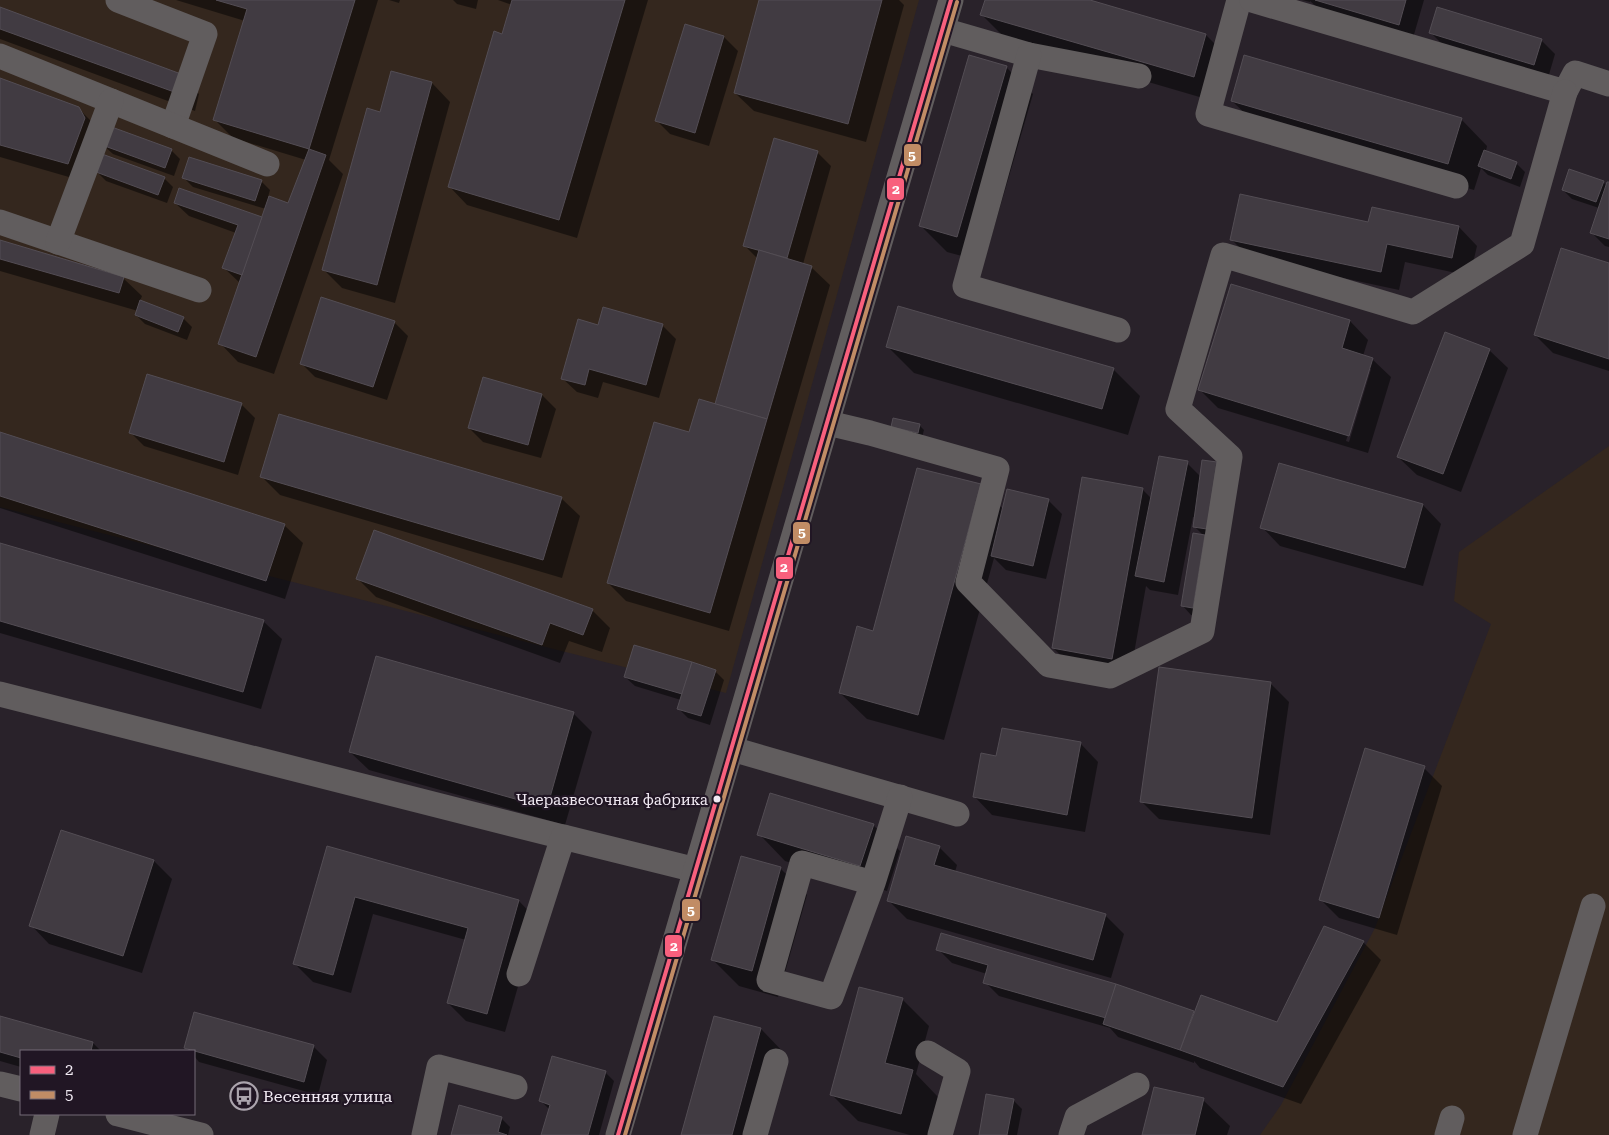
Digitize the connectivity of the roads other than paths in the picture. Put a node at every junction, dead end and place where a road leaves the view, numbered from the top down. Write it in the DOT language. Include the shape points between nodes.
graph roads {
  1 [pos="118,0"];
  2 [pos="951,0"];
  3 [pos="1239,0"];
  4 [pos="1252,0"];
  5 [pos="943,30"];
  6 [pos="1029,55"];
  7 [pos="0,56"];
  8 [pos="1139,76"];
  9 [pos="1609,84"];
  10 [pos="1564,92"];
  11 [pos="111,101"];
  12 [pos="173,126"];
  13 [pos="267,164"];
  14 [pos="1456,186"];
  15 [pos="0,222"];
  16 [pos="58,242"];
  17 [pos="199,290"];
  18 [pos="1118,330"];
  19 [pos="828,423"];
  20 [pos="0,694"];
  21 [pos="732,749"];
  22 [pos="900,797"];
  23 [pos="957,814"];
  24 [pos="563,837"];
  25 [pos="696,870"];
  26 [pos="873,883"];
  27 [pos="1593,906"];
  28 [pos="519,974"];
  29 [pos="928,1052"];
  30 [pos="776,1061"];
  31 [pos="0,1084"];
  32 [pos="1138,1085"];
  33 [pos="515,1086"];
  34 [pos="20,1089"];
  35 [pos="47,1115"];
  36 [pos="122,1115"];
  37 [pos="42,1135"];
  38 [pos="201,1135"];
  39 [pos="424,1135"];
  40 [pos="618,1135"];
  41 [pos="755,1135"];
  42 [pos="940,1135"];
  43 [pos="1071,1135"];
  44 [pos="1525,1135"];
  1 -- 12 [label="street" via="205,34"];
  2 -- 5 [label="street"];
  3 -- 14 [label="street" via="1208,114"];
  4 -- 10 [label="street"];
  5 -- 6 [label="street"];
  5 -- 19 [label="street"];
  6 -- 8 [label="street"];
  6 -- 18 [label="street" via="965,286"];
  7 -- 11 [label="street"];
  9 -- 10 [label="street" via="1575,73"];
  10 -- 19 [label="street" via="1522,244 1413,312 1223,255 1178,409 1230,457 1202,631 1110,676 1049,665 968,582 997,469"];
  11 -- 12 [label="street"];
  11 -- 16 [label="street"];
  12 -- 13 [label="street"];
  15 -- 16 [label="street"];
  16 -- 17 [label="street"];
  19 -- 21 [label="street"];
  20 -- 24 [label="street"];
  21 -- 22 [label="street"];
  21 -- 25 [label="street"];
  22 -- 23 [label="street"];
  22 -- 26 [label="street"];
  24 -- 25 [label="street"];
  24 -- 28 [label="street"];
  25 -- 40 [label="street"];
  26 -- 26 [label="street" via="831,997 770,980 802,863"];
  27 -- 44 [label="street"];
  29 -- 42 [label="street" via="958,1071"];
  30 -- 41 [label="street"];
  31 -- 34 [label="street"];
  32 -- 43 [label="street" via="1077,1116"];
  33 -- 39 [label="street" via="439,1067"];
  35 -- 37 [label="street"];
  36 -- 38 [label="street"];
}
